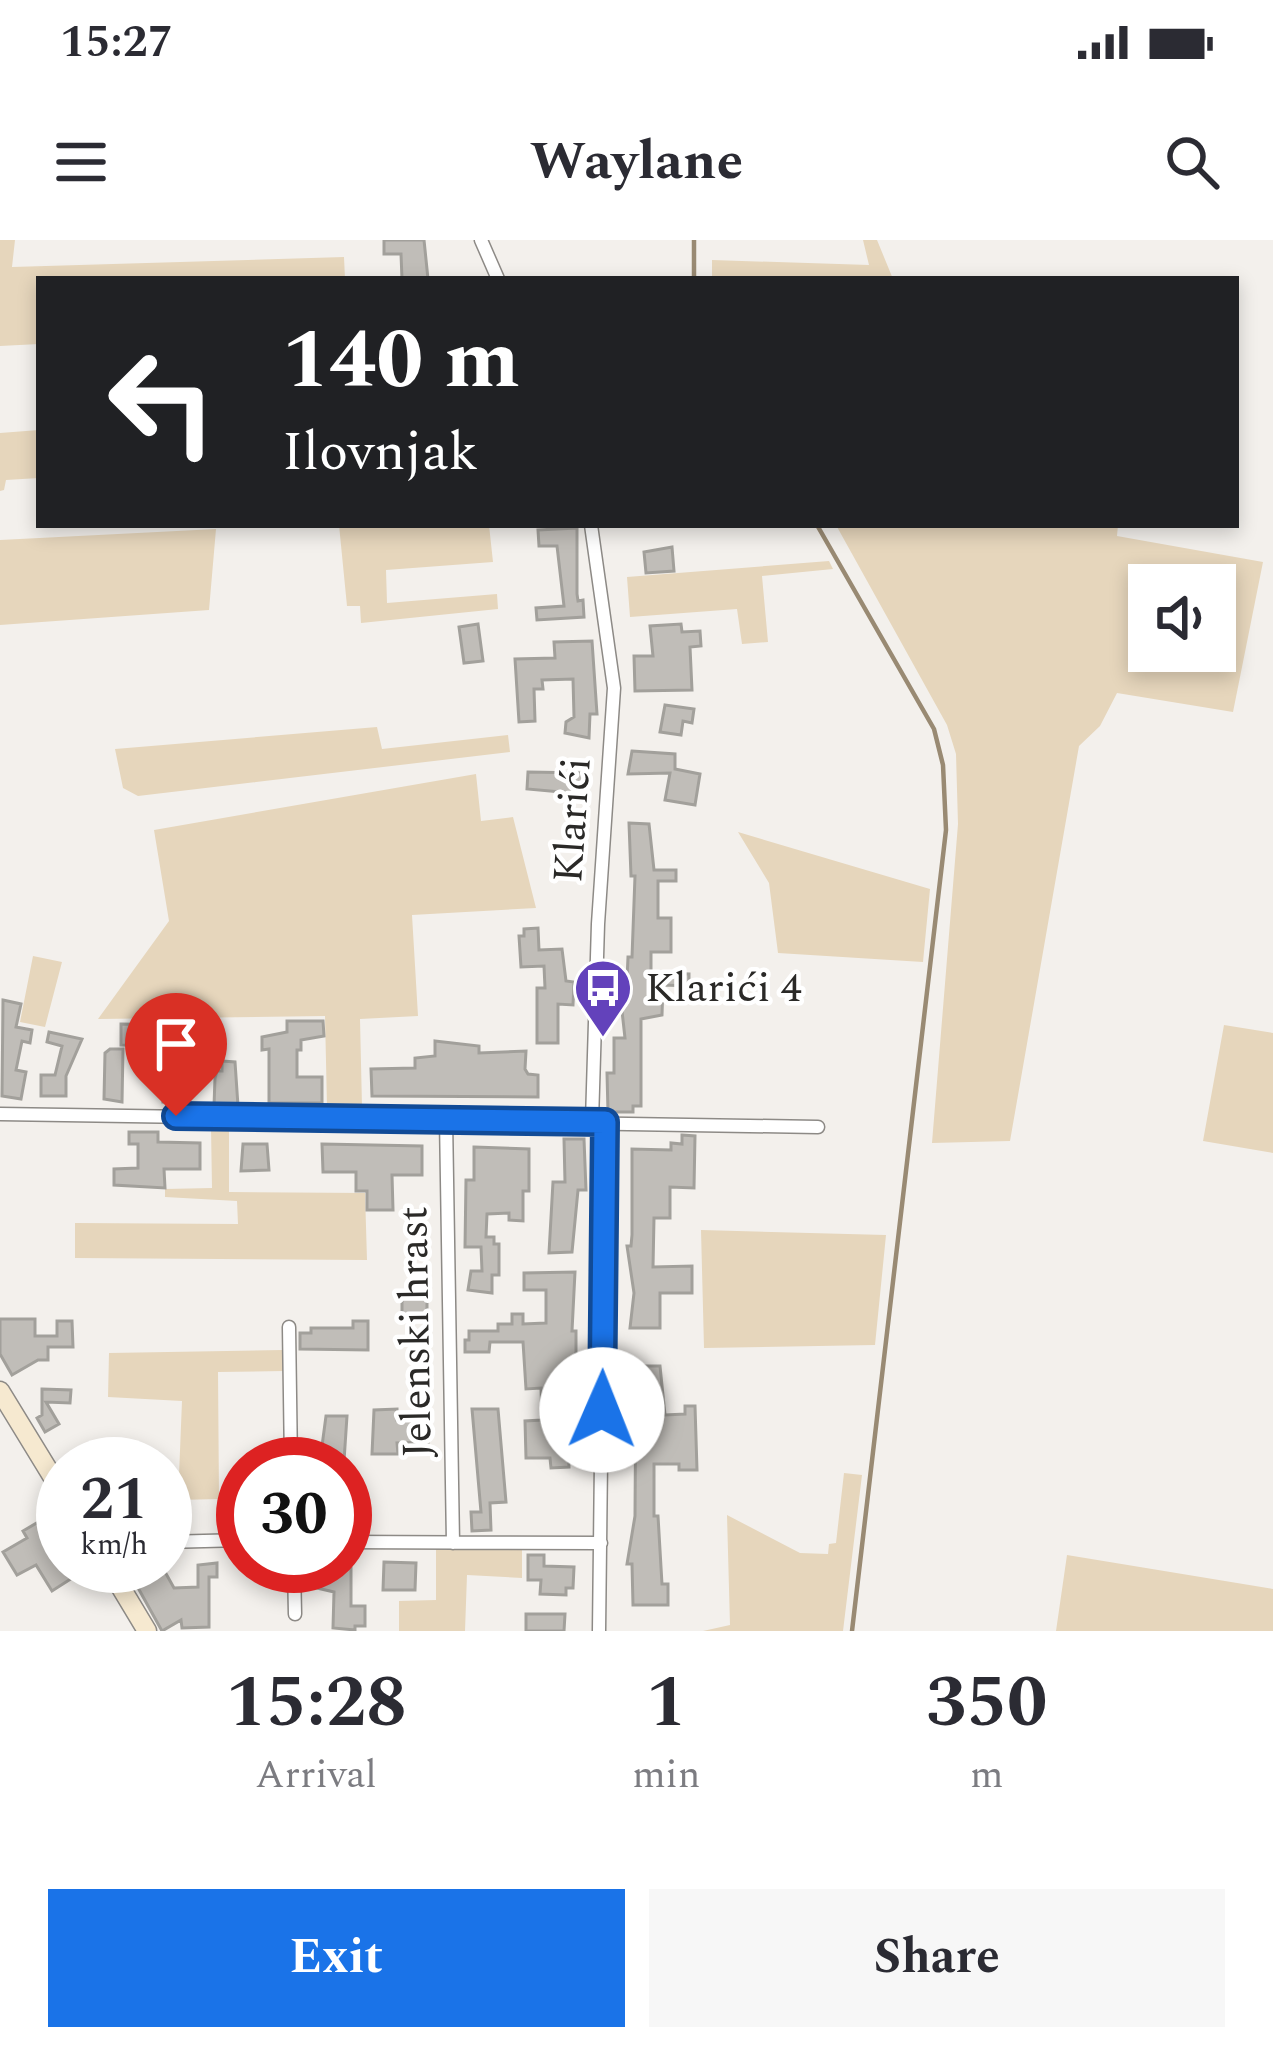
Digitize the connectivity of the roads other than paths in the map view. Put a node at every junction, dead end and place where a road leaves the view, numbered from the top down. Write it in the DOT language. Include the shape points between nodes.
graph roads {
  1 [pos="481,240"];
  2 [pos="497,276"];
  3 [pos="591,528"];
  4 [pos="0,1114"];
  5 [pos="446,1119"];
  6 [pos="598,1122"];
  7 [pos="818,1126"];
  8 [pos="289,1327"];
  9 [pos="0,1391"];
  10 [pos="291,1437"];
  11 [pos="36,1450"];
  12 [pos="372,1542"];
  13 [pos="453,1543"];
  14 [pos="602,1543"];
  15 [pos="124,1593"];
  16 [pos="295,1593"];
  17 [pos="295,1614"];
  18 [pos="147,1631"];
  19 [pos="598,1631"];
  1 -- 2 [label="street"];
  3 -- 6 [label="street, Klarići" via="614,688 598,924"];
  4 -- 5 [label="street"];
  5 -- 6 [label="street"];
  5 -- 13 [label="street, Jelenski hrast"];
  6 -- 7 [label="street"];
  6 -- 14 [label="street, Klarići"];
  8 -- 10 [label="street"];
  9 -- 11 [label="main road"];
  12 -- 13 [label="street"];
  13 -- 14 [label="street"];
  14 -- 19 [label="street, Klarići"];
  15 -- 18 [label="main road"];
  16 -- 17 [label="street"];
}
